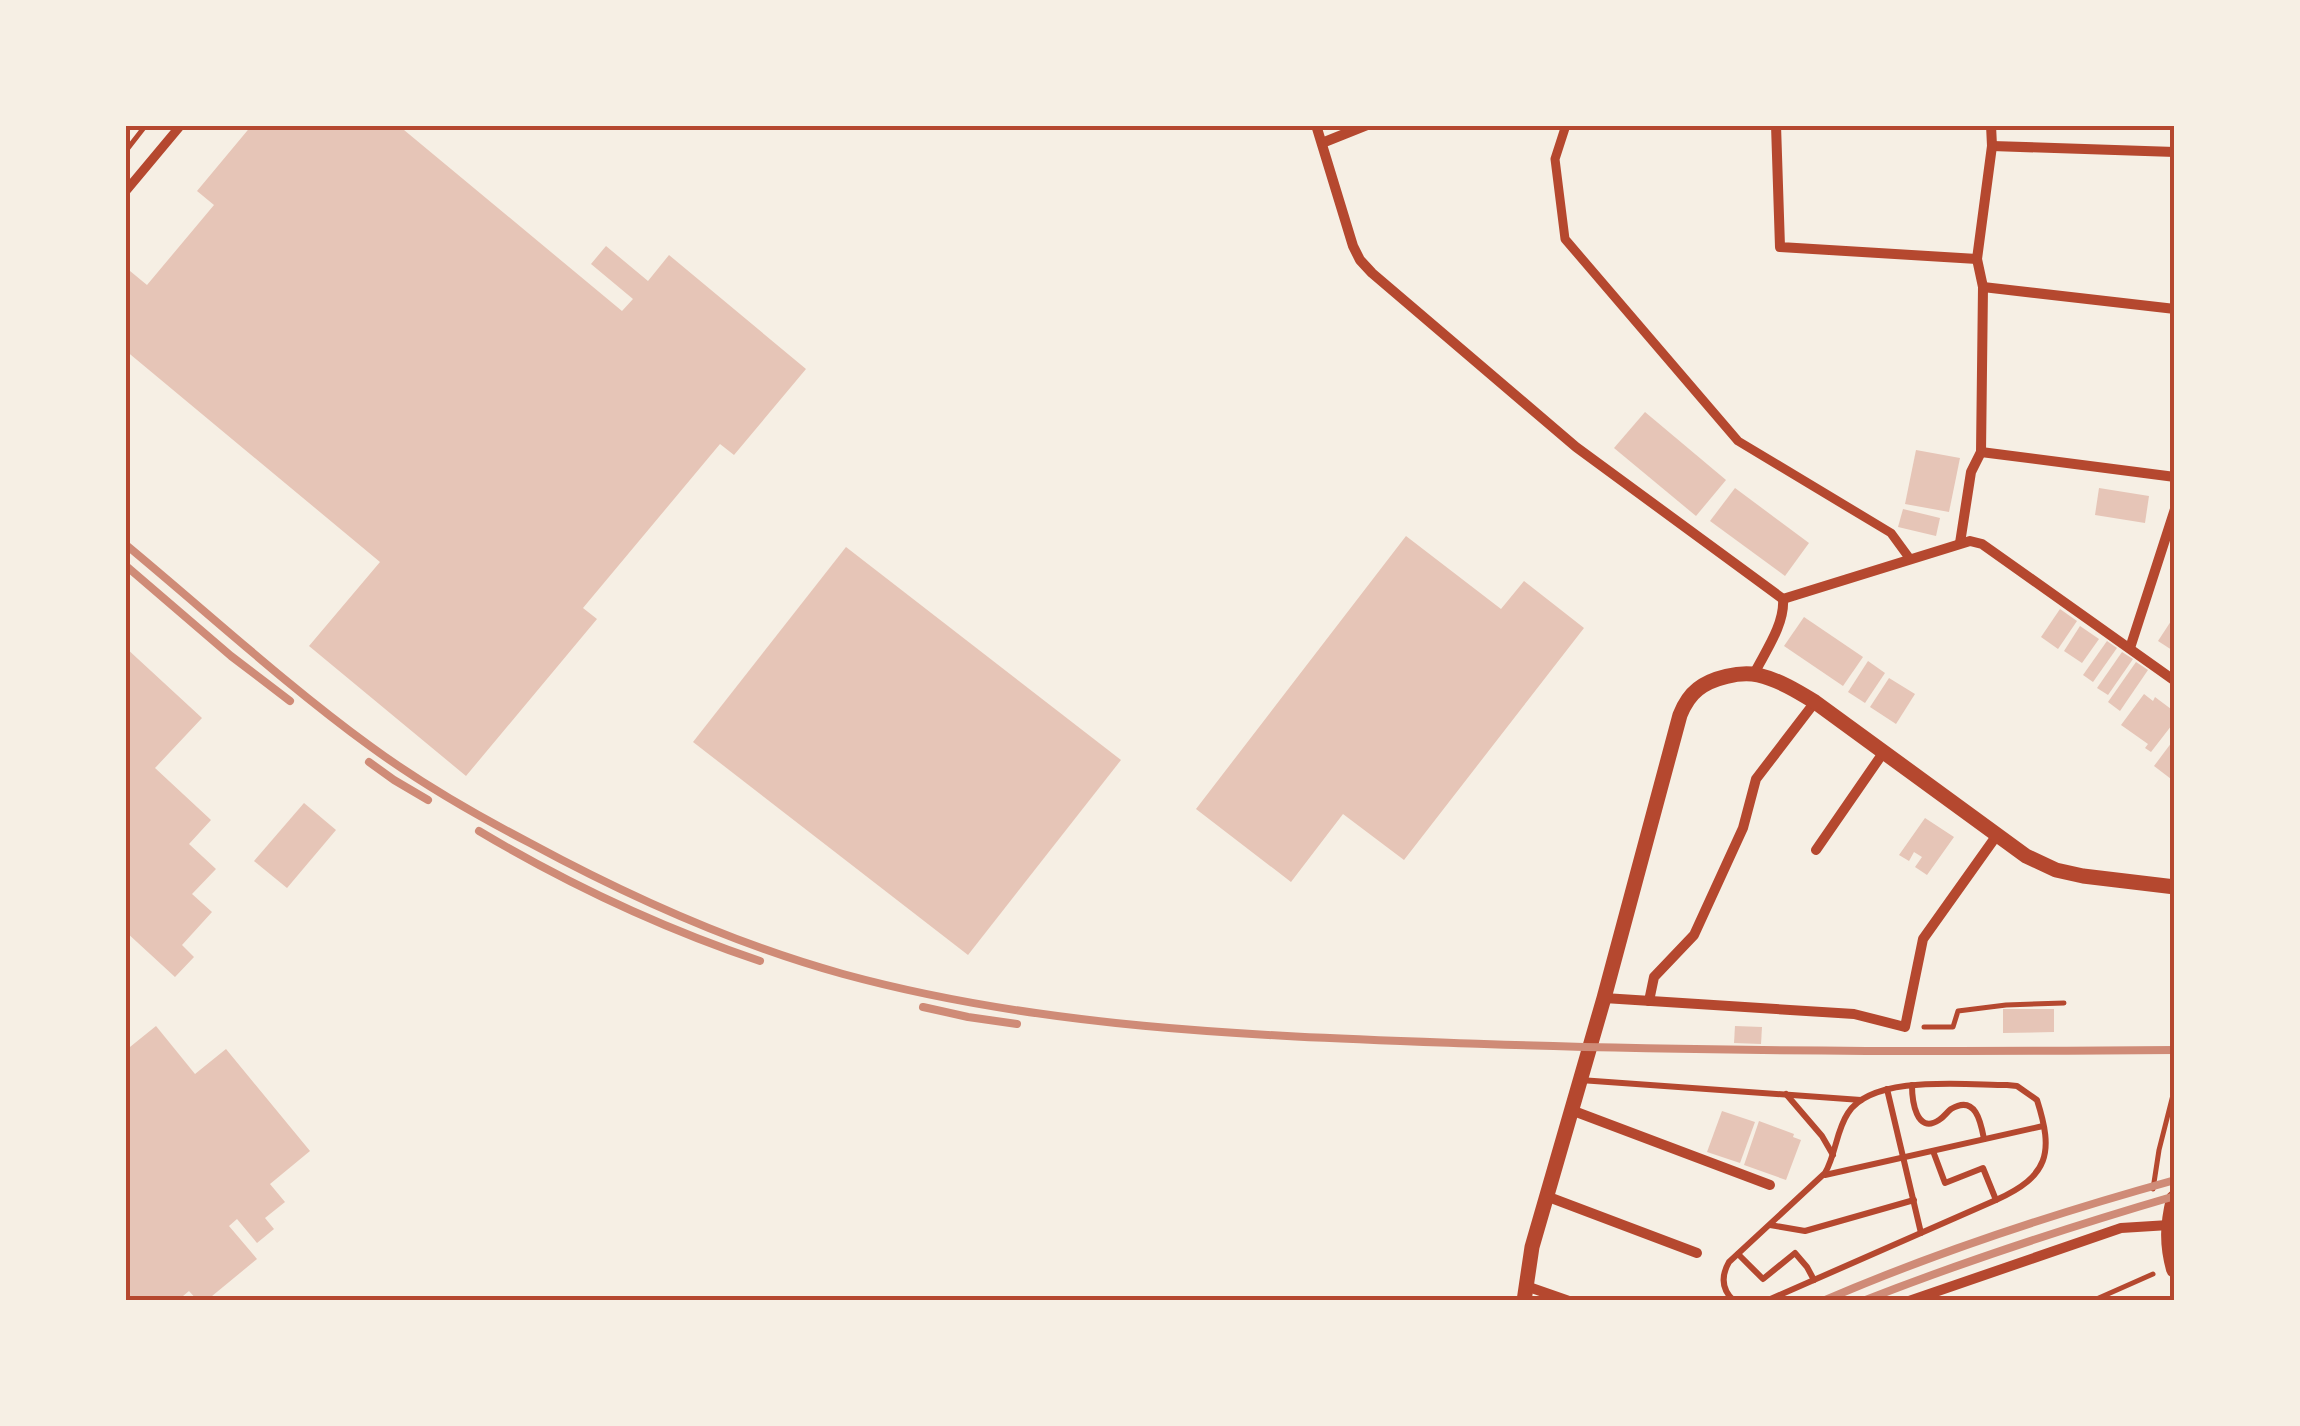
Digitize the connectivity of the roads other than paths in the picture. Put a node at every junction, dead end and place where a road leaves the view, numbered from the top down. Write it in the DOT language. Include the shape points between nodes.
graph roads {
  1 [pos="182,125"];
  2 [pos="1316,125"];
  3 [pos="1367,125"];
  4 [pos="1566,125"];
  5 [pos="1776,125"];
  6 [pos="1992,125"];
  7 [pos="1322,144"];
  8 [pos="1992,146"];
  9 [pos="2175,152"];
  10 [pos="125,192"];
  11 [pos="1977,259"];
  12 [pos="1983,287"];
  13 [pos="2175,308"];
  14 [pos="1981,452"];
  15 [pos="2175,477"];
  16 [pos="2175,510"];
  17 [pos="1960,543"];
  18 [pos="1910,559"];
  19 [pos="1783,599"];
  20 [pos="2130,648"];
  21 [pos="1754,674"];
  22 [pos="2175,681"];
  23 [pos="1815,702"];
  24 [pos="1882,753"];
  25 [pos="1997,835"];
  26 [pos="1816,850"];
  27 [pos="2175,887"];
  28 [pos="1604,998"];
  29 [pos="1648,1001"];
  30 [pos="1580,1080"];
  31 [pos="1912,1086"];
  32 [pos="1887,1088"];
  33 [pos="1785,1094"];
  34 [pos="1863,1100"];
  35 [pos="1571,1110"];
  36 [pos="2043,1126"];
  37 [pos="1984,1140"];
  38 [pos="1933,1151"];
  39 [pos="1834,1156"];
  40 [pos="1904,1158"];
  41 [pos="1821,1176"];
  42 [pos="1770,1185"];
  43 [pos="1546,1196"];
  44 [pos="2175,1199"];
  45 [pos="1914,1200"];
  46 [pos="1996,1200"];
  47 [pos="1770,1225"];
  48 [pos="2169,1226"];
  49 [pos="1921,1233"];
  50 [pos="1697,1253"];
  51 [pos="1738,1254"];
  52 [pos="2175,1269"];
  53 [pos="1814,1280"];
  54 [pos="1525,1294"];
  55 [pos="1569,1301"];
  56 [pos="1734,1301"];
  57 [pos="1766,1301"];
  58 [pos="1908,1301"];
  1 -- 10 [label="street"];
  2 -- 7 [label="street"];
  3 -- 7 [label="street"];
  4 -- 18 [label="street" via="1554,158 1566,238 1738,440 1892,533"];
  5 -- 11 [label="street" via="1780,247"];
  6 -- 8 [label="street"];
  7 -- 19 [label="street" via="1353,246 1372,273 1576,447"];
  8 -- 9 [label="street"];
  8 -- 11 [label="street"];
  11 -- 12 [label="street"];
  12 -- 13 [label="street"];
  12 -- 14 [label="street"];
  14 -- 15 [label="street"];
  14 -- 17 [label="street" via="1971,472"];
  16 -- 20 [label="street"];
  17 -- 18 [label="street"];
  17 -- 20 [label="street" via="1982,544"];
  18 -- 19 [label="street"];
  19 -- 21 [label="street" via="1780,622"];
  20 -- 22 [label="street"];
  21 -- 23 [label="street"];
  21 -- 28 [label="street" via="1714,680 1686,702"];
  23 -- 24 [label="street"];
  23 -- 29 [label="street" via="1756,780 1743,828 1694,935 1654,977"];
  24 -- 25 [label="street"];
  24 -- 26 [label="street"];
  25 -- 27 [label="street" via="2056,870"];
  25 -- 29 [label="street" via="1923,938 1905,1027 1854,1014"];
  28 -- 29 [label="street"];
  28 -- 30 [label="street"];
  30 -- 33 [label="lane"];
  30 -- 35 [label="street"];
  31 -- 32 [label="lane"];
  31 -- 36 [label="lane" via="2017,1086 2037,1100"];
  31 -- 37 [label="lane" via="1912,1106 1924,1122 1940,1120 1953,1108 1972,1108"];
  32 -- 34 [label="lane"];
  32 -- 40 [label="lane"];
  33 -- 34 [label="lane"];
  33 -- 39 [label="lane"];
  34 -- 39 [label="lane" via="1846,1115"];
  35 -- 42 [label="street"];
  35 -- 43 [label="street"];
  36 -- 37 [label="lane"];
  36 -- 46 [label="lane" via="2044,1162 2029,1182"];
  37 -- 38 [label="lane"];
  38 -- 40 [label="lane"];
  38 -- 46 [label="lane" via="1945,1183 1982,1168"];
  39 -- 41 [label="lane"];
  40 -- 41 [label="lane"];
  40 -- 45 [label="lane"];
  41 -- 47 [label="lane"];
  43 -- 50 [label="street"];
  43 -- 54 [label="street"];
  44 -- 48 [label="main road"];
  45 -- 47 [label="lane" via="1805,1231"];
  45 -- 49 [label="lane"];
  46 -- 49 [label="lane"];
  47 -- 51 [label="lane"];
  48 -- 52 [label="main road"];
  48 -- 58 [label="street" via="2122,1228"];
  49 -- 53 [label="lane"];
  51 -- 53 [label="lane" via="1763,1279 1794,1253"];
  51 -- 56 [label="lane" via="1723,1273"];
  53 -- 57 [label="lane"];
  54 -- 55 [label="street"];
}
